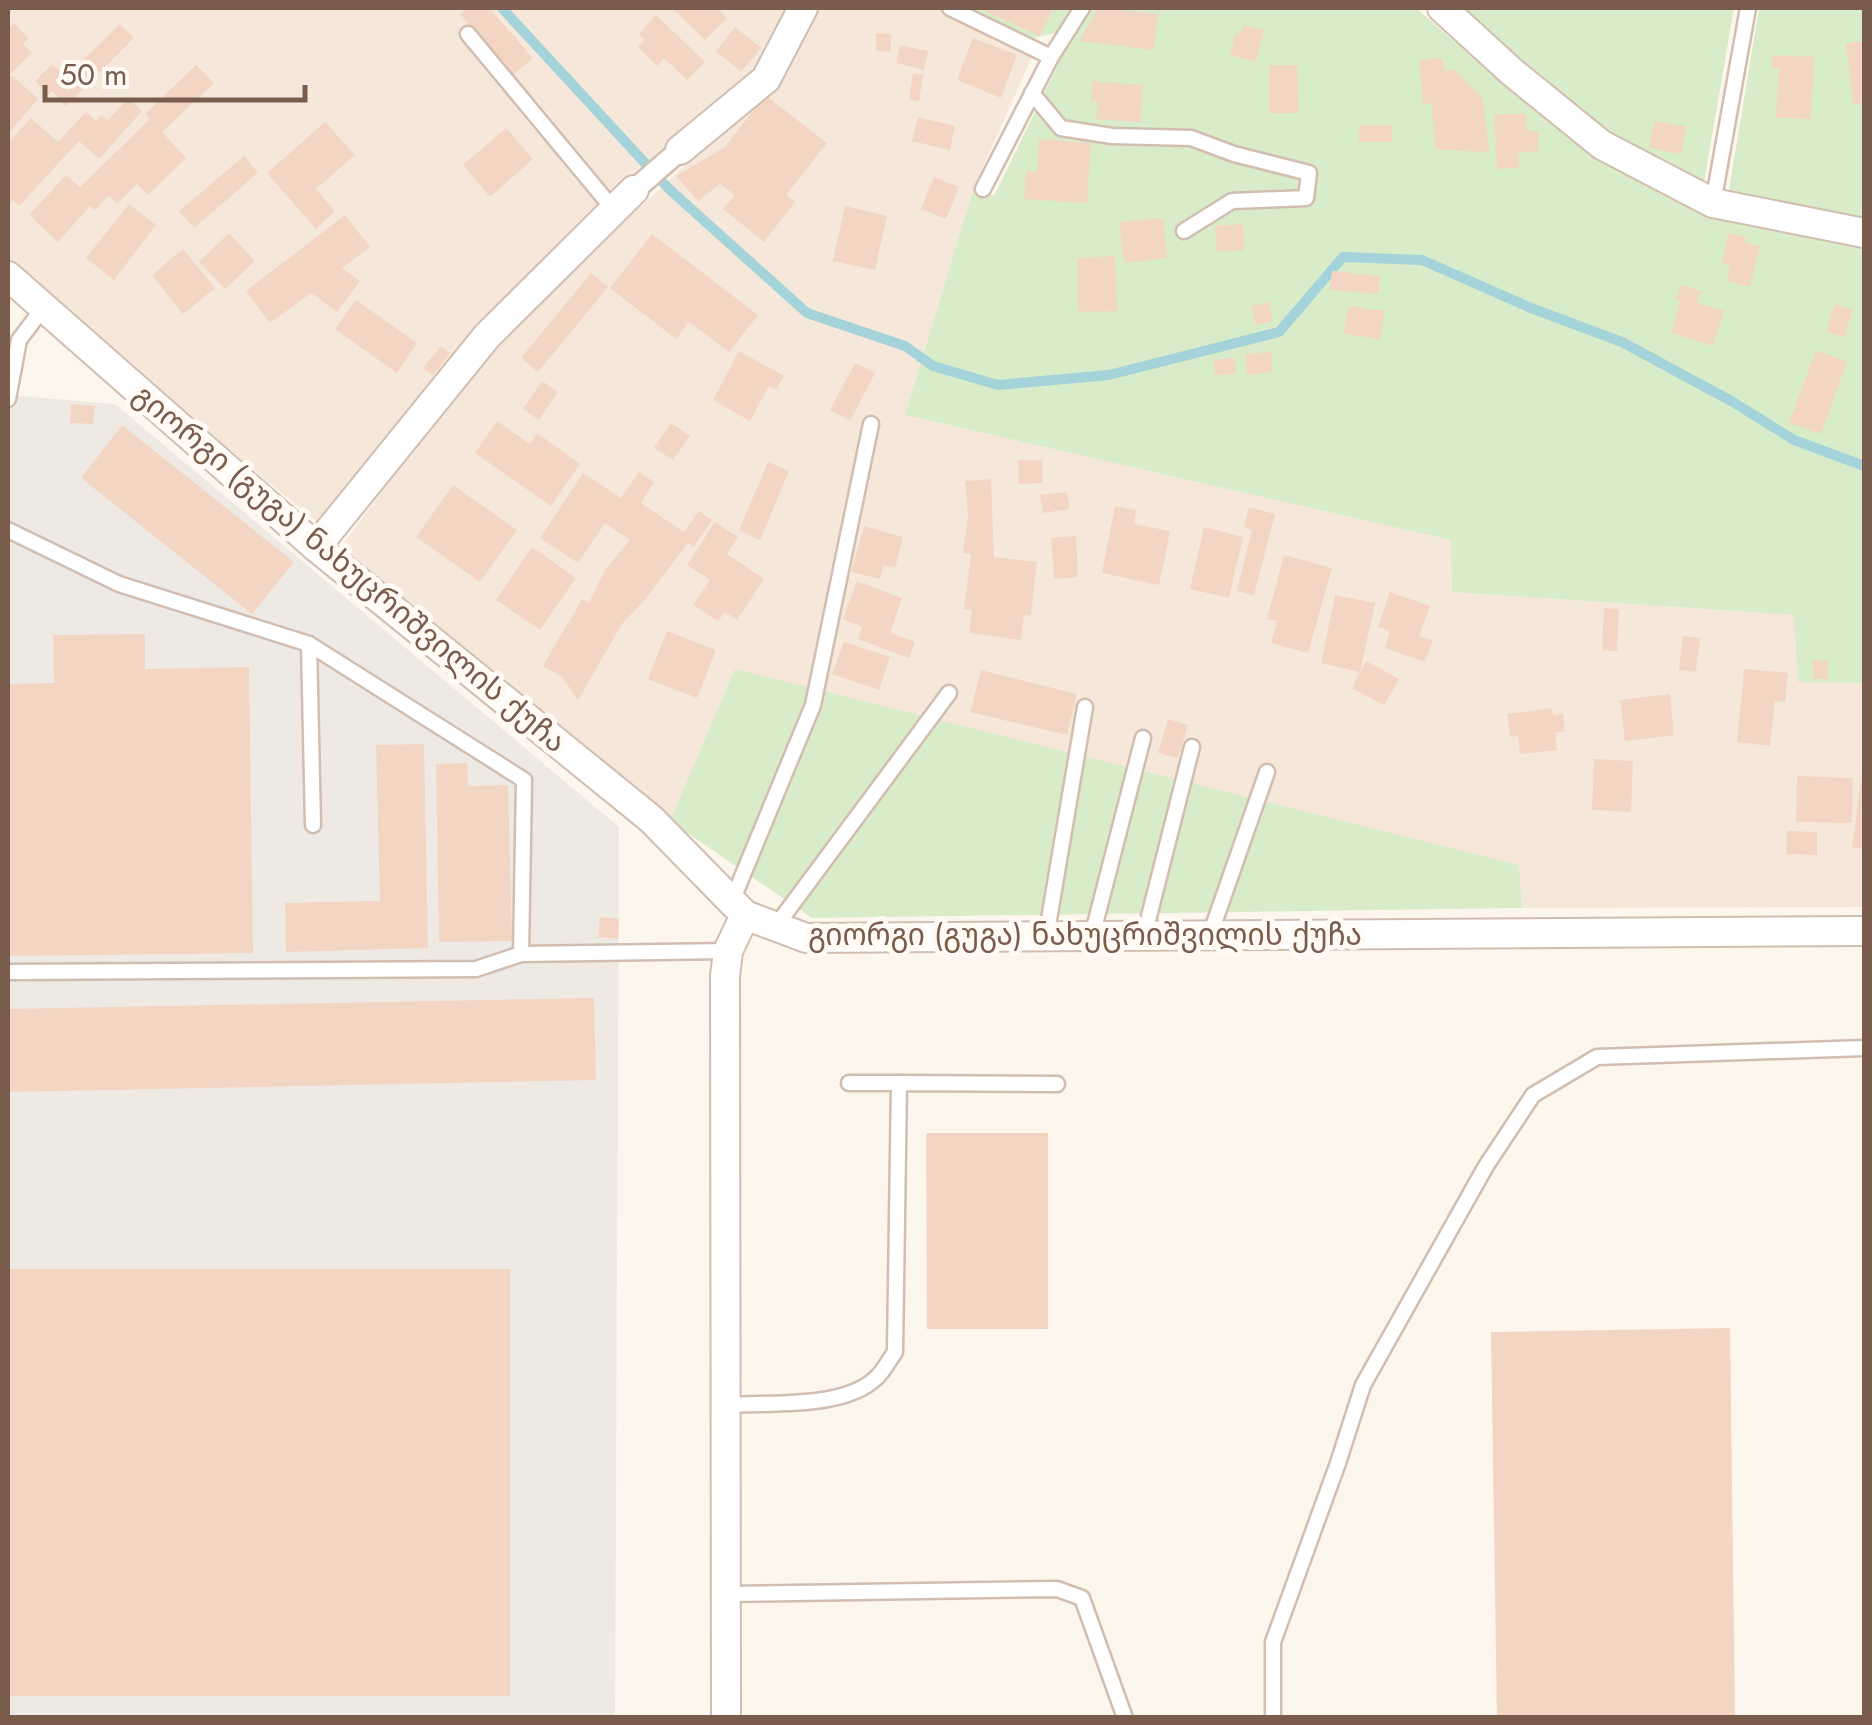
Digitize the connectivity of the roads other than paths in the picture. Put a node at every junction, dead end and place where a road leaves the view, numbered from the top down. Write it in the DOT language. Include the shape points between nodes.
graph roads {
  1 [pos="802,8"];
  2 [pos="950,8"];
  3 [pos="1082,8"];
  4 [pos="1442,8"];
  5 [pos="1748,8"];
  6 [pos="468,34"];
  7 [pos="1051,56"];
  8 [pos="1032,94"];
  9 [pos="680,150"];
  10 [pos="982,189"];
  11 [pos="624,200"];
  12 [pos="1713,202"];
  13 [pos="1184,231"];
  14 [pos="1864,233"];
  15 [pos="8,276"];
  16 [pos="44,306"];
  17 [pos="8,399"];
  18 [pos="871,424"];
  19 [pos="8,530"];
  20 [pos="316,547"];
  21 [pos="309,644"];
  22 [pos="949,693"];
  23 [pos="1086,707"];
  24 [pos="1142,738"];
  25 [pos="1192,747"];
  26 [pos="1267,772"];
  27 [pos="314,824"];
  28 [pos="738,908"];
  29 [pos="776,926"];
  30 [pos="1864,931"];
  31 [pos="1092,936"];
  32 [pos="1144,936"];
  33 [pos="1210,936"];
  34 [pos="1046,937"];
  35 [pos="728,951"];
  36 [pos="521,954"];
  37 [pos="8,972"];
  38 [pos="1864,1048"];
  39 [pos="849,1083"];
  40 [pos="899,1083"];
  41 [pos="1057,1084"];
  42 [pos="728,1405"];
  43 [pos="726,1594"];
  44 [pos="726,1718"];
  45 [pos="1125,1718"];
  46 [pos="1273,1718"];
  1 -- 9 [label="street" via="766,79"];
  2 -- 7 [label="lane"];
  3 -- 7 [label="lane"];
  4 -- 12 [label="street" via="1602,144"];
  5 -- 12 [label="lane"];
  6 -- 11 [label="lane"];
  7 -- 8 [label="lane"];
  8 -- 10 [label="lane"];
  8 -- 13 [label="lane" via="1060,128 1190,138 1309,173 1306,198 1232,201"];
  9 -- 11 [label="street"];
  11 -- 20 [label="street" via="488,336"];
  12 -- 14 [label="street"];
  15 -- 16 [label="street, გიორგი (გუგა) ნახუცრიშვილის ქუჩა"];
  16 -- 17 [label="lane" via="19,340"];
  16 -- 20 [label="street, გიორგი (გუგა) ნახუცრიშვილის ქუჩა"];
  18 -- 28 [label="lane" via="813,705"];
  19 -- 21 [label="lane" via="119,584"];
  20 -- 28 [label="street, გიორგი (გუგა) ნახუცრიშვილის ქუჩა" via="652,818"];
  21 -- 27 [label="lane"];
  21 -- 36 [label="lane" via="524,780"];
  22 -- 29 [label="lane"];
  23 -- 34 [label="lane"];
  24 -- 31 [label="lane"];
  25 -- 32 [label="lane"];
  26 -- 33 [label="lane"];
  28 -- 29 [label="street, გიორგი (გუგა) ნახუცრიშვილის ქუჩა"];
  28 -- 35 [label="street"];
  29 -- 34 [label="street, გიორგი (გუგა) ნახუცრიშვილის ქუჩა" via="806,938"];
  30 -- 33 [label="street, გიორგი (გუგა) ნახუცრიშვილის ქუჩა"];
  31 -- 32 [label="street, გიორგი (გუგა) ნახუცრიშვილის ქუჩა"];
  31 -- 34 [label="street, გიორგი (გუგა) ნახუცრიშვილის ქუჩა"];
  32 -- 33 [label="street, გიორგი (გუგა) ნახუცრიშვილის ქუჩა"];
  35 -- 36 [label="lane"];
  35 -- 42 [label="street"];
  36 -- 37 [label="lane" via="476,969"];
  38 -- 46 [label="lane" via="1597,1057 1533,1095 1363,1385 1272,1642"];
  39 -- 40 [label="lane"];
  40 -- 41 [label="lane"];
  40 -- 42 [label="lane" via="895,1352 876,1379 850,1395"];
  42 -- 43 [label="street"];
  43 -- 44 [label="street"];
  43 -- 45 [label="lane" via="1056,1589 1082,1598"];
}
